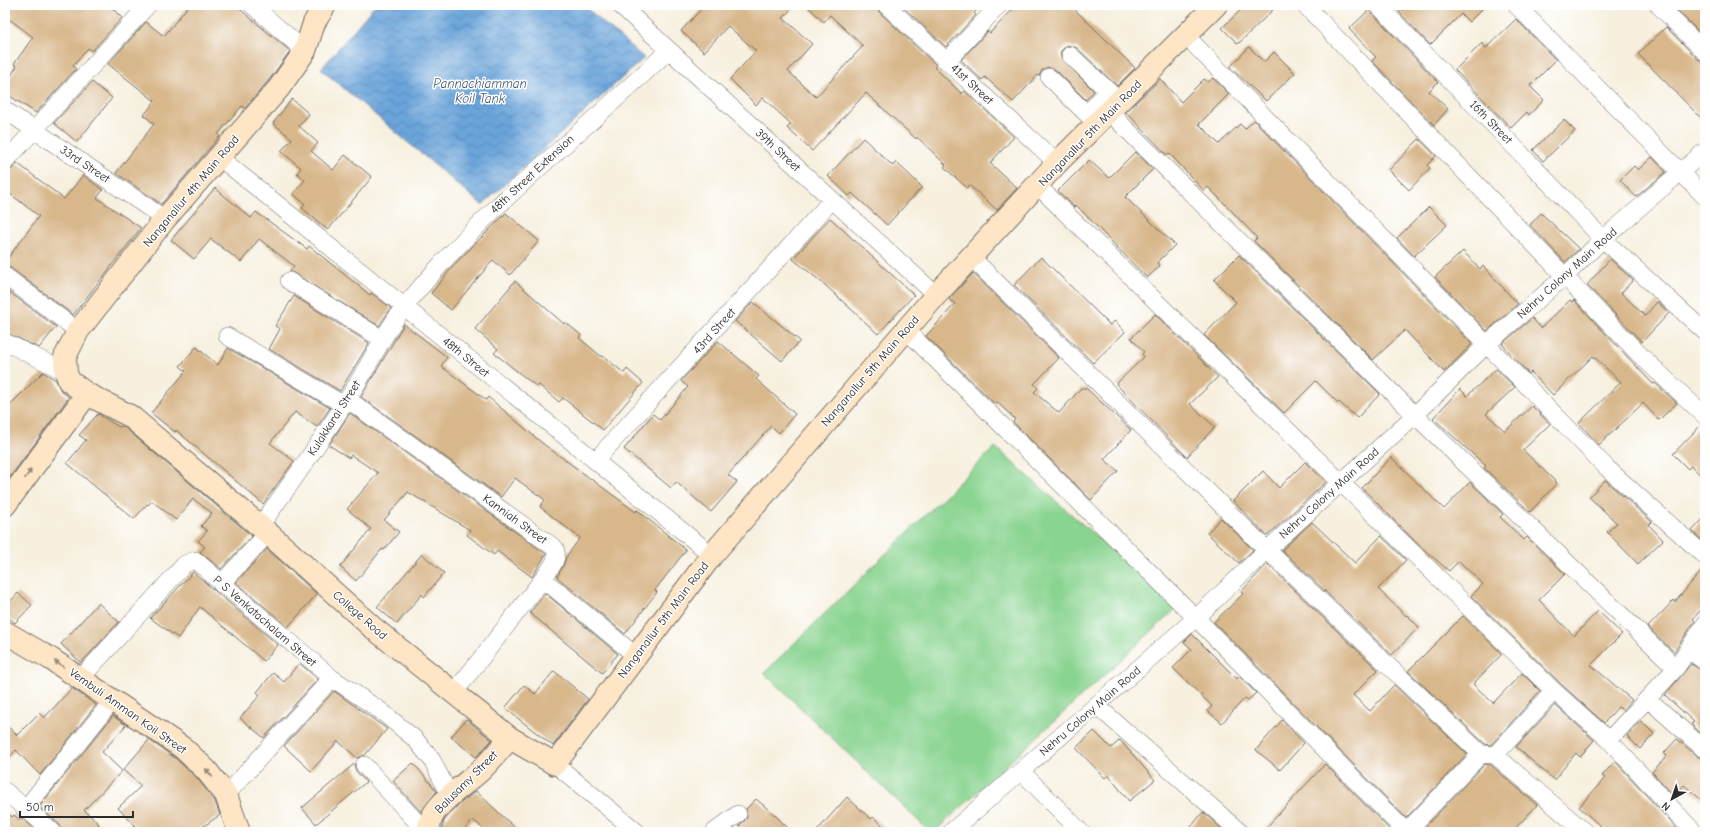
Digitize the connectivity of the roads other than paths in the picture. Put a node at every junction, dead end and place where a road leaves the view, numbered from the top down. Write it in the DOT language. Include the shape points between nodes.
graph roads {
  1 [pos="148,5"];
  2 [pos="252,5"];
  3 [pos="325,5"];
  4 [pos="620,5"];
  5 [pos="886,5"];
  6 [pos="999,5"];
  7 [pos="1216,5"];
  8 [pos="1305,5"];
  9 [pos="1378,5"];
  10 [pos="1516,5"];
  11 [pos="1658,5"];
  12 [pos="1186,36"];
  13 [pos="668,50"];
  14 [pos="305,51"];
  15 [pos="1705,52"];
  16 [pos="1070,55"];
  17 [pos="947,61"];
  18 [pos="1049,77"];
  19 [pos="1104,108"];
  20 [pos="5,110"];
  21 [pos="34,130"];
  22 [pos="1705,151"];
  23 [pos="220,158"];
  24 [pos="5,162"];
  25 [pos="1057,163"];
  26 [pos="1680,173"];
  27 [pos="1038,186"];
  28 [pos="1705,196"];
  29 [pos="832,200"];
  30 [pos="165,219"];
  31 [pos="1603,239"];
  32 [pos="971,257"];
  33 [pos="5,276"];
  34 [pos="1564,277"];
  35 [pos="289,282"];
  36 [pos="936,295"];
  37 [pos="404,307"];
  38 [pos="906,330"];
  39 [pos="78,331"];
  40 [pos="1705,332"];
  41 [pos="227,336"];
  42 [pos="382,339"];
  43 [pos="5,342"];
  44 [pos="1487,344"];
  45 [pos="66,372"];
  46 [pos="86,394"];
  47 [pos="345,402"];
  48 [pos="1415,415"];
  49 [pos="1705,416"];
  50 [pos="595,461"];
  51 [pos="1340,484"];
  52 [pos="5,505"];
  53 [pos="264,529"];
  54 [pos="1267,550"];
  55 [pos="712,555"];
  56 [pos="1705,556"];
  57 [pos="542,579"];
  58 [pos="221,584"];
  59 [pos="1196,618"];
  60 [pos="1705,624"];
  61 [pos="5,632"];
  62 [pos="1689,650"];
  63 [pos="636,656"];
  64 [pos="1705,662"];
  65 [pos="1676,668"];
  66 [pos="81,678"];
  67 [pos="332,678"];
  68 [pos="1554,691"];
  69 [pos="454,693"];
  70 [pos="1648,699"];
  71 [pos="113,700"];
  72 [pos="1096,705"];
  73 [pos="510,738"];
  74 [pos="1609,740"];
  75 [pos="1705,750"];
  76 [pos="1488,755"];
  77 [pos="555,764"];
  78 [pos="364,765"];
  79 [pos="1021,771"];
  80 [pos="5,791"];
  81 [pos="226,795"];
  82 [pos="450,796"];
  83 [pos="25,809"];
  84 [pos="738,814"];
  85 [pos="428,831"];
  86 [pos="954,831"];
  87 [pos="54,832"];
  88 [pos="239,832"];
  89 [pos="637,832"];
  90 [pos="714,832"];
  91 [pos="1081,832"];
  92 [pos="1240,832"];
  93 [pos="1406,832"];
  94 [pos="1585,832"];
  95 [pos="1694,832"];
  1 -- 21 [label="street"];
  2 -- 14 [label="street"];
  3 -- 14 [label="street, Nanganallur 4th Main Road" via="314,22"];
  4 -- 13 [label="street, 39th Street"];
  5 -- 17 [label="street, 41st Street"];
  6 -- 17 [label="street"];
  7 -- 12 [label="street, Nanganallur 5th Main Road"];
  8 -- 34 [label="street"];
  9 -- 31 [label="street, 16th Street"];
  10 -- 26 [label="street"];
  11 -- 15 [label="street"];
  12 -- 19 [label="street, Nanganallur 5th Main Road"];
  12 -- 44 [label="street"];
  13 -- 29 [label="street, 39th Street"];
  13 -- 37 [label="street, 48th Street Extension" via="486,217"];
  14 -- 23 [label="street, Nanganallur 4th Main Road" via="270,100"];
  16 -- 19 [label="street"];
  17 -- 25 [label="street, 41st Street"];
  18 -- 19 [label="street"];
  19 -- 25 [label="street, Nanganallur 5th Main Road"];
  19 -- 48 [label="street"];
  20 -- 21 [label="street, 33rd Street"];
  21 -- 24 [label="street"];
  21 -- 30 [label="street, 33rd Street"];
  22 -- 26 [label="street, Nehru Colony Main Road"];
  23 -- 30 [label="street, Nanganallur 4th Main Road"];
  23 -- 37 [label="street, 48th Street"];
  25 -- 27 [label="street, Nanganallur 5th Main Road"];
  26 -- 28 [label="street"];
  26 -- 31 [label="street, Nehru Colony Main Road"];
  27 -- 32 [label="street, Nanganallur 5th Main Road"];
  27 -- 51 [label="street"];
  29 -- 36 [label="street, 39th Street"];
  29 -- 50 [label="street, 43rd Street"];
  30 -- 39 [label="street, Nanganallur 4th Main Road"];
  31 -- 34 [label="street, Nehru Colony Main Road"];
  31 -- 40 [label="street, 16th Street"];
  32 -- 36 [label="street, Nanganallur 5th Main Road"];
  32 -- 54 [label="street"];
  33 -- 39 [label="street"];
  34 -- 44 [label="street, Nehru Colony Main Road"];
  34 -- 49 [label="street" via="1640,355"];
  35 -- 42 [label="street"];
  36 -- 38 [label="street, Nanganallur 5th Main Road"];
  37 -- 42 [label="street, Kulakkarai Street"];
  37 -- 50 [label="street, 48th Street"];
  38 -- 55 [label="street, Nanganallur 5th Main Road"];
  38 -- 59 [label="street"];
  39 -- 45 [label="street, Nanganallur 4th Main Road" via="65,357"];
  41 -- 47 [label="street, Kanniah Street"];
  42 -- 47 [label="street, Kulakkarai Street"];
  43 -- 45 [label="street"];
  44 -- 48 [label="street, Nehru Colony Main Road"];
  44 -- 56 [label="street" via="1607,468"];
  45 -- 46 [label="street" via="69,380"];
  52 -- 46 [label="street, one-way"];
  46 -- 53 [label="street, College Road" via="130,416"];
  47 -- 53 [label="street, Kulakkarai Street"];
  47 -- 57 [label="street, Kanniah Street" via="554,548 557,552 556,558"];
  48 -- 51 [label="street, Nehru Colony Main Road"];
  48 -- 65 [label="street"];
  50 -- 55 [label="street, 48th Street"];
  51 -- 54 [label="street, Nehru Colony Main Road"];
  51 -- 68 [label="street"];
  53 -- 58 [label="street, Kulakkarai Street"];
  53 -- 69 [label="street, College Road" via="372,627"];
  54 -- 59 [label="street, Nehru Colony Main Road"];
  54 -- 76 [label="street"];
  55 -- 63 [label="street, Nanganallur 5th Main Road"];
  57 -- 63 [label="street"];
  57 -- 69 [label="street, Kanniah Street"];
  58 -- 66 [label="street, P S Venkatachalam Street" via="198,562 190,560"];
  58 -- 67 [label="street, P S Venkatachalam Street"];
  59 -- 72 [label="street, Nehru Colony Main Road"];
  59 -- 93 [label="street"];
  60 -- 62 [label="street"];
  66 -- 61 [label="street, Vembuli Amman Koil Street, one-way" via="52,658"];
  62 -- 64 [label="street"];
  62 -- 65 [label="street"];
  63 -- 77 [label="street, Nanganallur 5th Main Road"];
  65 -- 70 [label="street"];
  66 -- 71 [label="street, Vembuli Amman Koil Street"];
  67 -- 81 [label="street"];
  67 -- 82 [label="street, P S Venkatachalam Street" via="391,719 420,744 432,760"];
  68 -- 74 [label="street"];
  68 -- 76 [label="street"];
  69 -- 73 [label="street, College Road"];
  70 -- 74 [label="street"];
  70 -- 75 [label="street"];
  81 -- 71 [label="street, Vembuli Amman Koil Street, one-way" via="206,770 183,748"];
  71 -- 83 [label="street"];
  72 -- 79 [label="street, Nehru Colony Main Road"];
  72 -- 92 [label="street"];
  73 -- 77 [label="street, College Road"];
  73 -- 82 [label="street, Balusamy Street" via="482,769"];
  74 -- 95 [label="street"];
  76 -- 93 [label="street"];
  76 -- 94 [label="street"];
  77 -- 89 [label="street, College Road"];
  78 -- 85 [label="street"];
  79 -- 86 [label="street, Nehru Colony Main Road"];
  79 -- 91 [label="street"];
  80 -- 83 [label="street"];
  81 -- 88 [label="street, Vembuli Amman Koil Street"];
  82 -- 85 [label="street, Balusamy Street" via="431,818"];
  83 -- 87 [label="street"];
  84 -- 90 [label="street"];
}
